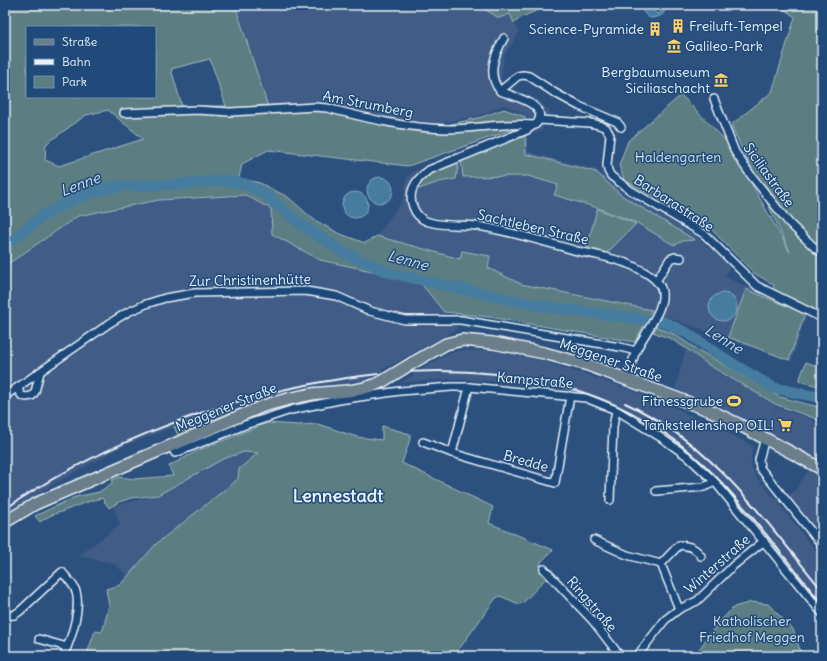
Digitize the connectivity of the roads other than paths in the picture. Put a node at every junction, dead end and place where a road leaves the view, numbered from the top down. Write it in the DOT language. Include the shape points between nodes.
graph roads {
  1 [pos="504,38"];
  2 [pos="500,91"];
  3 [pos="714,99"];
  4 [pos="124,113"];
  5 [pos="537,123"];
  6 [pos="621,127"];
  7 [pos="822,253"];
  8 [pos="681,258"];
  9 [pos="656,280"];
  10 [pos="822,318"];
  11 [pos="638,348"];
  12 [pos="40,372"];
  13 [pos="627,380"];
  14 [pos="19,386"];
  15 [pos="469,387"];
  16 [pos="5,396"];
  17 [pos="570,396"];
  18 [pos="616,410"];
  19 [pos="765,438"];
  20 [pos="423,442"];
  21 [pos="171,446"];
  22 [pos="452,453"];
  23 [pos="822,469"];
  24 [pos="715,482"];
  25 [pos="656,491"];
  26 [pos="610,500"];
  27 [pos="5,522"];
  28 [pos="594,540"];
  29 [pos="764,541"];
  30 [pos="822,545"];
  31 [pos="701,556"];
  32 [pos="661,564"];
  33 [pos="544,569"];
  34 [pos="679,609"];
  35 [pos="822,613"];
  36 [pos="5,616"];
  37 [pos="39,639"];
  38 [pos="620,656"];
  39 [pos="637,656"];
  1 -- 2 [label="street" via="497,50 492,72"];
  2 -- 5 [label="street" via="536,107 540,112"];
  2 -- 6 [label="street" via="518,76 529,76 579,106 617,122"];
  3 -- 7 [label="street, Siciliastraße" via="735,152 750,174 789,223"];
  4 -- 5 [label="street, Am Strumberg" via="197,110 230,112 315,107 425,128 449,129"];
  5 -- 9 [label="street, Sachtleben Straße" via="527,130 422,175 411,195 418,216 432,224 486,228 626,263"];
  5 -- 10 [label="street, Barbarastraße" via="590,123 606,128 610,135 607,164 611,176 704,234 757,286"];
  8 -- 9 [label="street" via="670,259"];
  9 -- 11 [label="street" via="662,293 659,310"];
  11 -- 12 [label="street, Zur Christinenhütte" via="461,320 405,320 375,313 320,292 206,292 165,298 128,312"];
  11 -- 13 [label="street"];
  12 -- 14 [label="street, Zur Christinenhütte"];
  12 -- 14 [label="street" via="32,396 22,396"];
  13 -- 19 [label="main road, Meggener Straße" via="711,411"];
  13 -- 21 [label="main road, Meggener Straße, bridge" via="588,365 544,353 462,340 446,344 365,389 290,398 223,422"];
  14 -- 16 [label="street, Zur Christinenhütte"];
  15 -- 17 [label="street, Kampstraße"];
  15 -- 21 [label="street, Kampstraße" via="400,391 324,403 256,421 175,453"];
  15 -- 22 [label="street"];
  17 -- 18 [label="street, Kampstraße" via="586,398"];
  17 -- 22 [label="street, Bredde" via="554,483"];
  18 -- 24 [label="street, Kampstraße" via="687,456"];
  18 -- 26 [label="street" via="612,427"];
  19 -- 23 [label="main road, Meggener Straße"];
  19 -- 30 [label="street" via="759,460 760,468"];
  20 -- 22 [label="street, Bredde"];
  21 -- 27 [label="main road, Meggener Straße" via="34,504"];
  24 -- 25 [label="street" via="704,487"];
  24 -- 29 [label="street, Kampstraße"];
  28 -- 32 [label="street" via="627,555"];
  29 -- 34 [label="street, Winterstraße" via="734,565 697,601"];
  29 -- 35 [label="street, Kampstraße"];
  31 -- 32 [label="street" via="691,546 679,545"];
  32 -- 34 [label="street"];
  33 -- 38 [label="street, Ringstraße" via="593,621"];
  34 -- 39 [label="street, Winterstraße" via="665,620"];
  36 -- 37 [label="street" via="20,611 62,572 74,587 78,609 66,650"];
}
